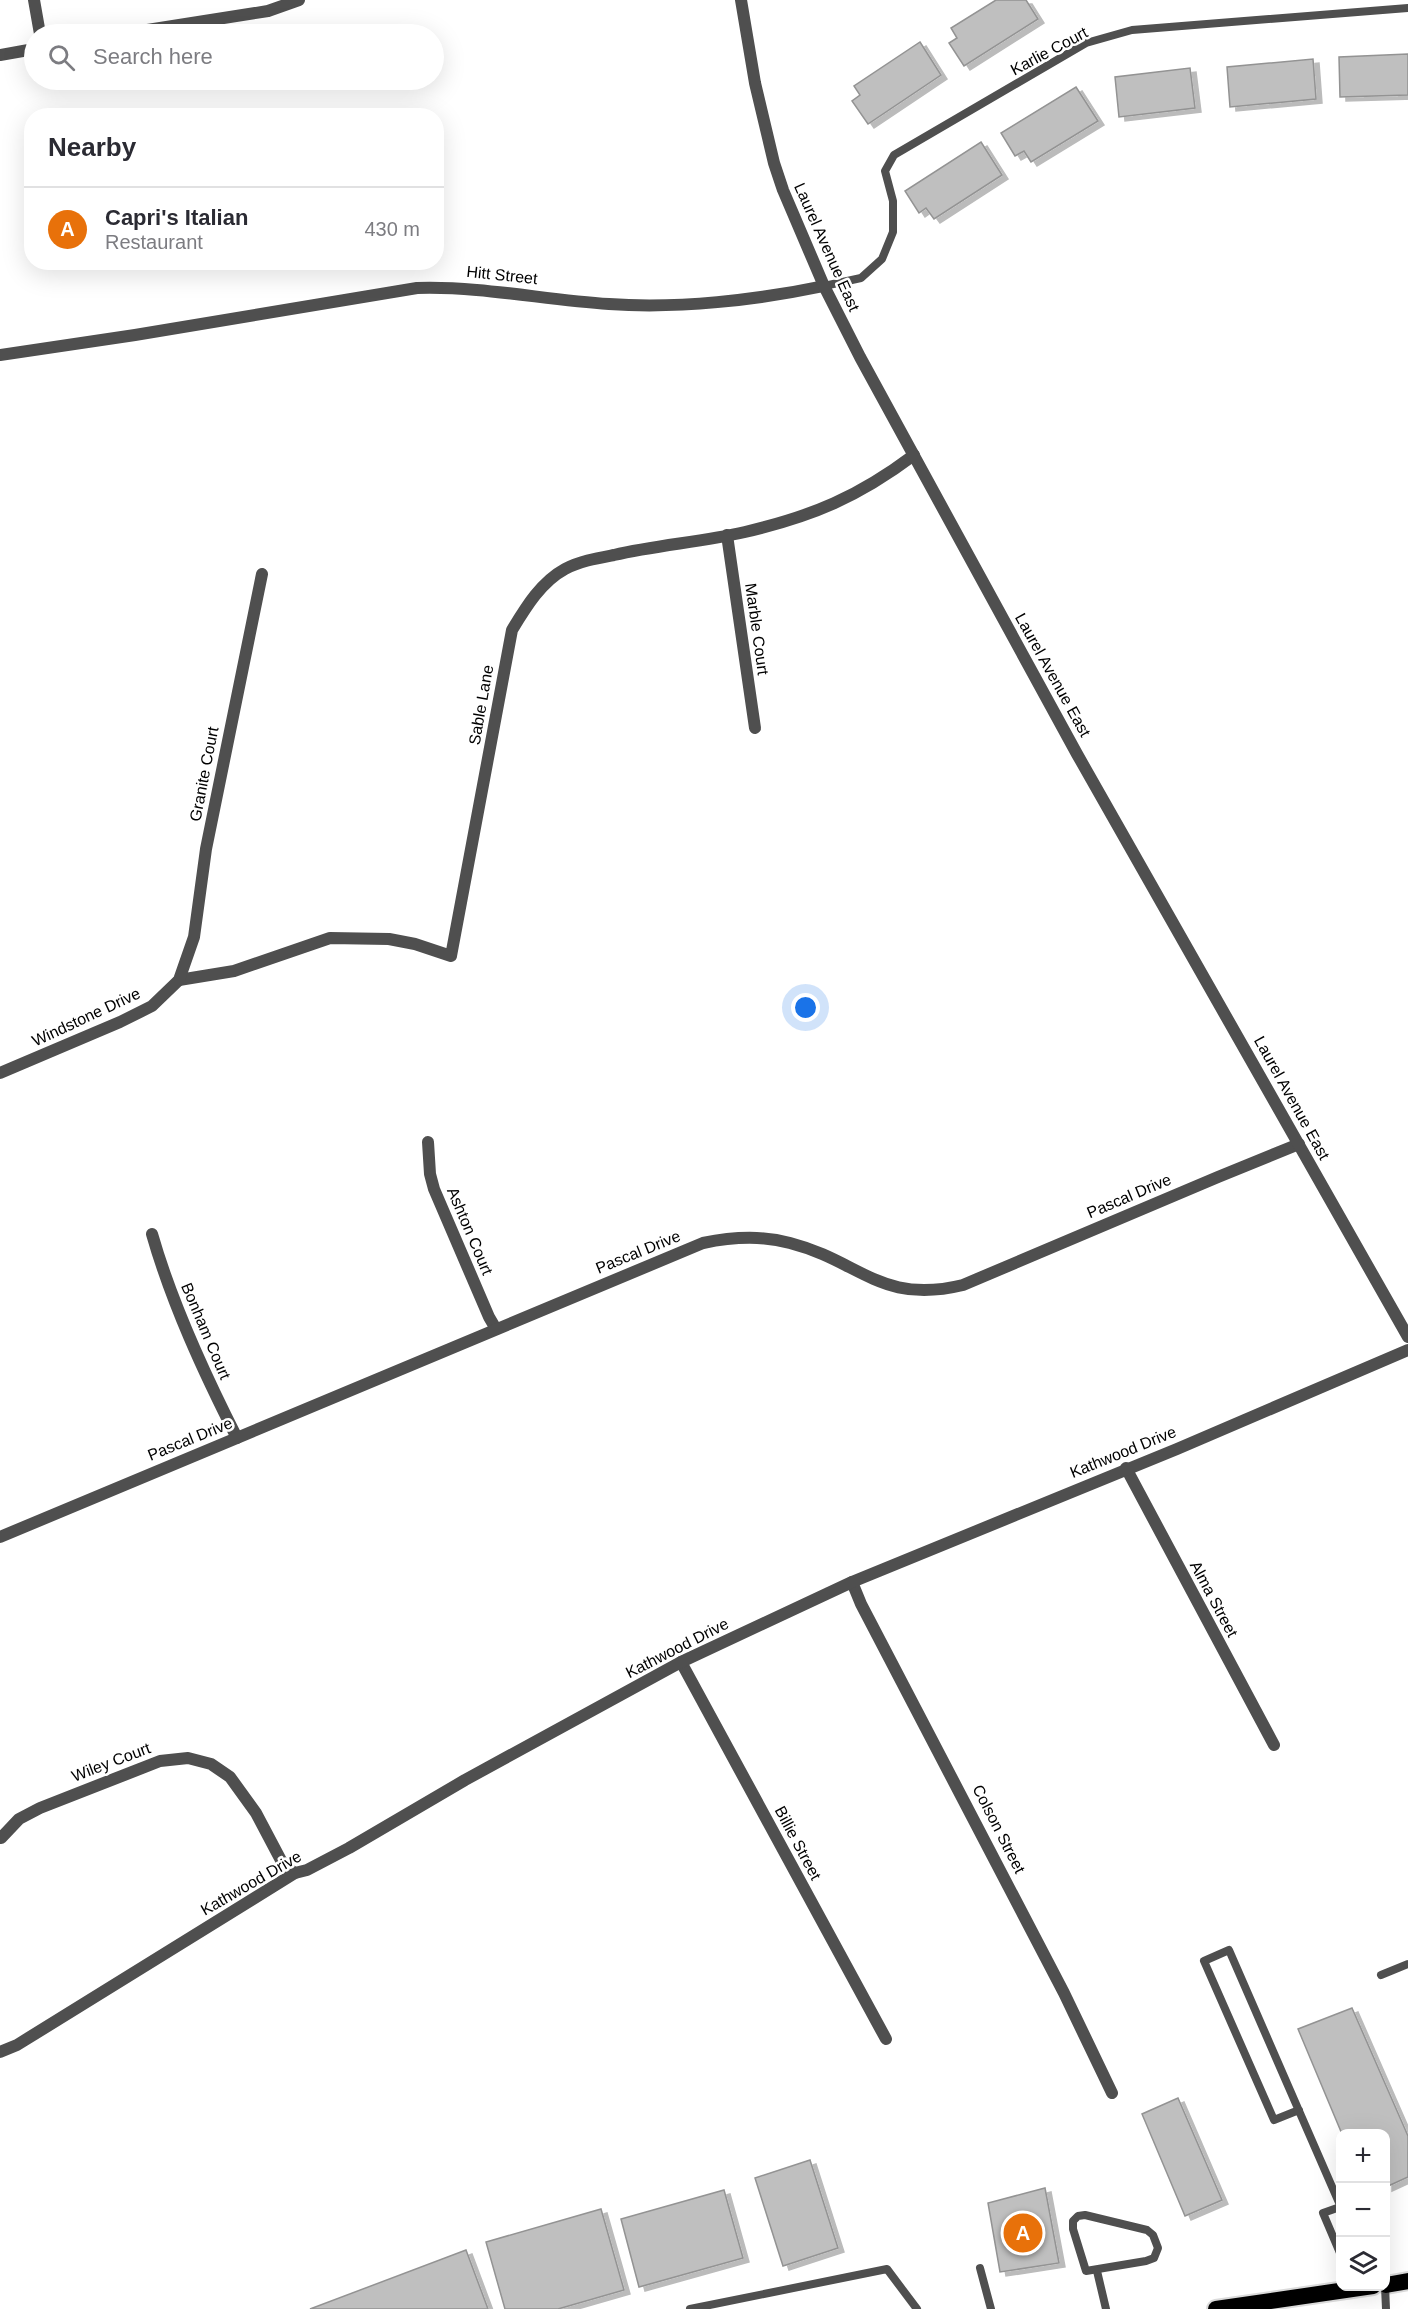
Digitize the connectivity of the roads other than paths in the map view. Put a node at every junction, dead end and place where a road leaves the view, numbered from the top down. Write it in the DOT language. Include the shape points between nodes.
graph roads {
  1 [pos="34,0"];
  2 [pos="299,0"];
  3 [pos="741,0"];
  4 [pos="1408,8"];
  5 [pos="38,24"];
  6 [pos="186,24"];
  7 [pos="24,51"];
  8 [pos="0,55"];
  9 [pos="824,286"];
  10 [pos="0,355"];
  11 [pos="914,455"];
  12 [pos="726,535"];
  13 [pos="262,574"];
  14 [pos="755,728"];
  15 [pos="179,980"];
  16 [pos="0,1073"];
  17 [pos="428,1142"];
  18 [pos="1299,1144"];
  19 [pos="152,1234"];
  20 [pos="496,1329"];
  21 [pos="1408,1337"];
  22 [pos="1408,1350"];
  23 [pos="237,1438"];
  24 [pos="1126,1468"];
  25 [pos="0,1537"];
  26 [pos="852,1582"];
  27 [pos="681,1662"];
  28 [pos="1274,1745"];
  29 [pos="1,1838"];
  30 [pos="295,1873"];
  31 [pos="1408,1964"];
  32 [pos="1381,1975"];
  33 [pos="886,2039"];
  34 [pos="0,2052"];
  35 [pos="1112,2093"];
  36 [pos="1299,2110"];
  37 [pos="1336,2195"];
  38 [pos="1336,2208"];
  39 [pos="1336,2242"];
  40 [pos="980,2268"];
  41 [pos="1097,2271"];
  42 [pos="1408,2282"];
  43 [pos="1390,2285"];
  44 [pos="1336,2291"];
  45 [pos="1385,2291"];
  46 [pos="690,2309"];
  47 [pos="917,2309"];
  48 [pos="991,2309"];
  49 [pos="1106,2309"];
  50 [pos="1216,2309"];
  51 [pos="1386,2309"];
  1 -- 5 [label="street"];
  2 -- 6 [label="street" via="268,11"];
  3 -- 9 [label="street, Laurel Avenue East" via="774,163"];
  4 -- 9 [label="lane, Karlie Court" via="1132,30 1086,43 894,155 885,171 893,201 893,232 882,259 861,278"];
  7 -- 8 [label="street"];
  9 -- 10 [label="street, Hitt Street" via="719,301 638,304 457,287 417,288"];
  9 -- 11 [label="street, Laurel Avenue East"];
  11 -- 12 [label="street, Sable Lane" via="856,494 824,509"];
  11 -- 18 [label="street, Laurel Avenue East" via="1077,754"];
  12 -- 14 [label="street, Marble Court"];
  12 -- 15 [label="street, Sable Lane" via="589,560 565,569 531,598 512,630 452,956 389,939 330,938 234,971"];
  13 -- 15 [label="street, Granite Court" via="206,849 194,937"];
  15 -- 16 [label="street, Windstone Drive" via="152,1006"];
  17 -- 20 [label="street, Ashton Court" via="434,1189"];
  18 -- 20 [label="street, Pascal Drive" via="963,1285 940,1291 901,1289 879,1282 791,1243 759,1238 725,1239 682,1251"];
  18 -- 21 [label="street, Laurel Avenue East"];
  19 -- 23 [label="street, Bonham Court" via="163,1272"];
  20 -- 23 [label="street, Pascal Drive"];
  22 -- 24 [label="street, Kathwood Drive"];
  23 -- 25 [label="street, Pascal Drive"];
  24 -- 26 [label="street, Kathwood Drive"];
  24 -- 28 [label="street, Alma Street"];
  26 -- 27 [label="street, Kathwood Drive"];
  26 -- 35 [label="street, Colson Street"];
  27 -- 30 [label="street, Kathwood Drive" via="349,1848"];
  27 -- 33 [label="street, Billie Street"];
  29 -- 30 [label="street, Wiley Court" via="19,1819 40,1808 160,1761 188,1758 212,1764 230,1777 256,1813 284,1866"];
  30 -- 34 [label="street, Kathwood Drive"];
  31 -- 32 [label="lane"];
  36 -- 36 [label="lane" via="1228,1950 1204,1961 1274,2120"];
  36 -- 37 [label="lane"];
  38 -- 39 [label="lane" via="1323,2213"];
  40 -- 48 [label="lane"];
  41 -- 41 [label="lane" via="1154,2258 1158,2248 1153,2235 1138,2227 1078,2216 1073,2229 1083,2266 1086,2271"];
  41 -- 49 [label="lane"];
  42 -- 43 [label="highway"];
  44 -- 50 [label="highway"];
  45 -- 51 [label="lane"];
  46 -- 47 [label="lane" via="887,2269"];
}
